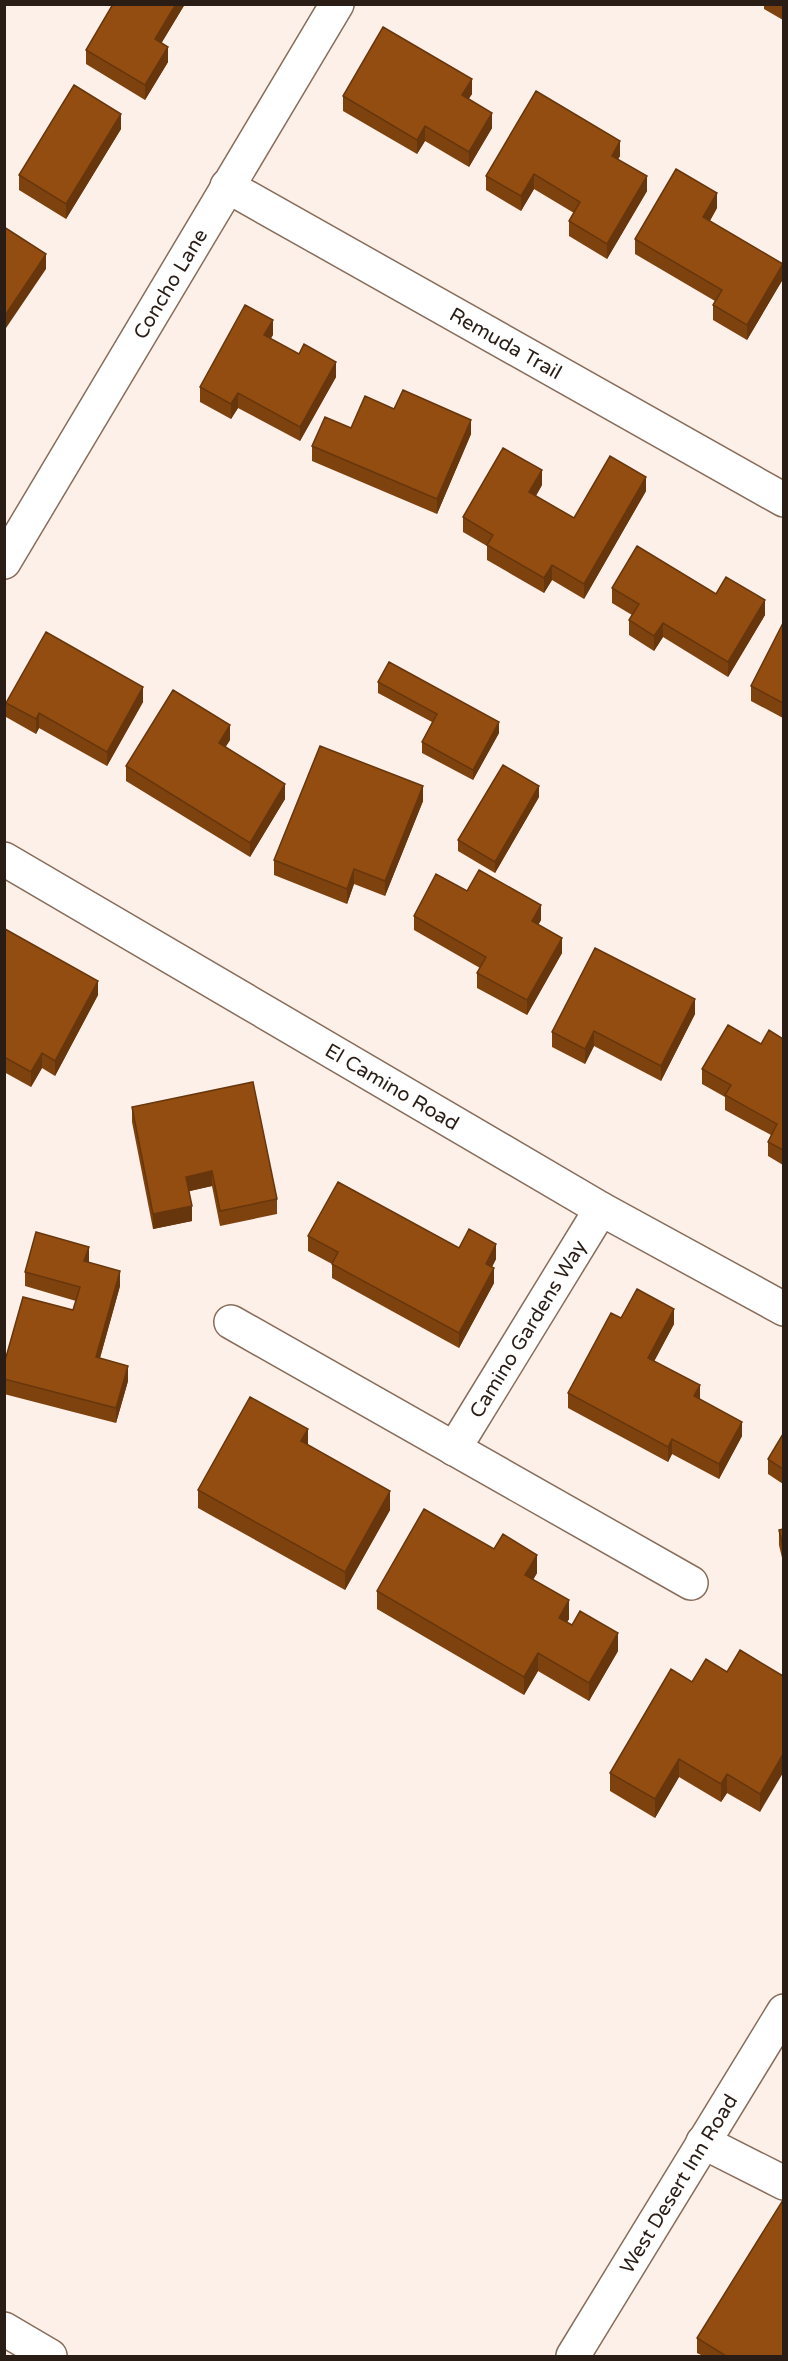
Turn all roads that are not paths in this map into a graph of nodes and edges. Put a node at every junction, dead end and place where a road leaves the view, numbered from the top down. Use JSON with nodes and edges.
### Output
{"nodes":[{"id":1,"x":336,"y":4,"type":"edge"},
{"id":2,"x":227,"y":186,"type":"junction"},
{"id":3,"x":783,"y":500,"type":"edge"},
{"id":4,"x":4,"y":562,"type":"edge"},
{"id":5,"x":4,"y":859,"type":"edge"},
{"id":6,"x":601,"y":1209,"type":"junction"},
{"id":7,"x":783,"y":1309,"type":"edge"},
{"id":8,"x":231,"y":1322,"type":"dead end"},
{"id":9,"x":454,"y":1449,"type":"junction"},
{"id":10,"x":691,"y":1583,"type":"dead end"},
{"id":11,"x":783,"y":2011,"type":"edge"},
{"id":12,"x":703,"y":2142,"type":"junction"},
{"id":13,"x":783,"y":2183,"type":"edge"},
{"id":14,"x":4,"y":2330,"type":"edge"},
{"id":15,"x":50,"y":2356,"type":"edge"},
{"id":16,"x":573,"y":2356,"type":"edge"}],
"edges":[{"from":1,"to":2,"type":"street","name":"Concho Lane"},
{"from":2,"to":3,"type":"street","name":"Remuda Trail"},
{"from":2,"to":4,"type":"street","name":"Concho Lane"},
{"from":5,"to":6,"type":"street","name":"El Camino Road"},
{"from":6,"to":7,"type":"street","name":"El Camino Road"},
{"from":6,"to":9,"type":"street","name":"Camino Gardens Way"},
{"from":8,"to":9,"type":"street"},
{"from":9,"to":10,"type":"street"},
{"from":11,"to":12,"type":"street","name":"West Desert Inn Road"},
{"from":12,"to":13,"type":"street"},
{"from":12,"to":16,"type":"street","name":"West Desert Inn Road"},
{"from":14,"to":15,"type":"street"}]}
